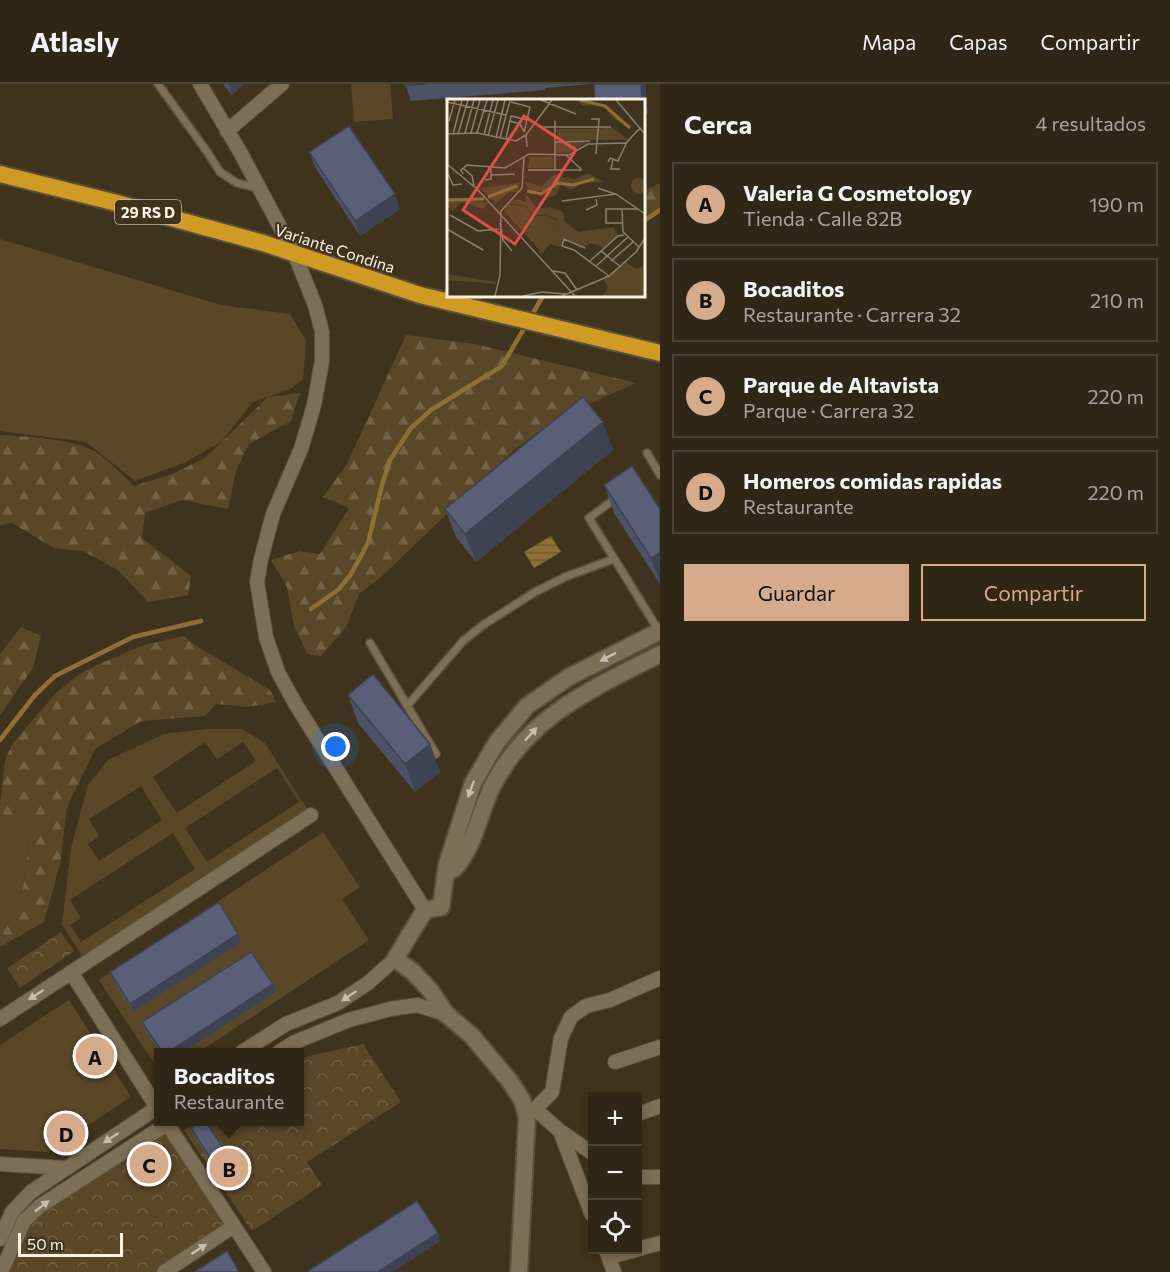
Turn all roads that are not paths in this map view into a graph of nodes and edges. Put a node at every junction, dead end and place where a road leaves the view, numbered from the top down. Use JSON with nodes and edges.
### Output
{"nodes":[{"id":1,"x":158,"y":84,"type":"edge"},
{"id":2,"x":200,"y":84,"type":"edge"},
{"id":3,"x":282,"y":84,"type":"edge"},
{"id":4,"x":227,"y":131,"type":"junction"},
{"id":5,"x":0,"y":174,"type":"edge"},
{"id":6,"x":260,"y":189,"type":"junction"},
{"id":7,"x":295,"y":255,"type":"junction"},
{"id":8,"x":660,"y":353,"type":"edge"},
{"id":9,"x":646,"y":453,"type":"dead end"},
{"id":10,"x":660,"y":475,"type":"edge"},
{"id":11,"x":626,"y":491,"type":"edge"},
{"id":12,"x":614,"y":559,"type":"junction"},
{"id":13,"x":660,"y":631,"type":"edge"},
{"id":14,"x":370,"y":643,"type":"dead end"},
{"id":15,"x":660,"y":654,"type":"edge"},
{"id":16,"x":407,"y":706,"type":"junction"},
{"id":17,"x":436,"y":754,"type":"dead end"},
{"id":18,"x":311,"y":815,"type":"dead end"},
{"id":19,"x":447,"y":870,"type":"junction"},
{"id":20,"x":425,"y":910,"type":"junction"},
{"id":21,"x":395,"y":959,"type":"junction"},
{"id":22,"x":71,"y":972,"type":"junction"},
{"id":23,"x":660,"y":978,"type":"edge"},
{"id":24,"x":446,"y":1014,"type":"junction"},
{"id":25,"x":0,"y":1018,"type":"edge"},
{"id":26,"x":660,"y":1047,"type":"edge"},
{"id":27,"x":250,"y":1048,"type":"edge"},
{"id":28,"x":286,"y":1048,"type":"edge"},
{"id":29,"x":615,"y":1062,"type":"dead end"},
{"id":30,"x":154,"y":1102,"type":"edge"},
{"id":31,"x":660,"y":1106,"type":"edge"},
{"id":32,"x":154,"y":1111,"type":"edge"},
{"id":33,"x":531,"y":1113,"type":"junction"},
{"id":34,"x":642,"y":1113,"type":"edge"},
{"id":35,"x":162,"y":1126,"type":"edge"},
{"id":36,"x":171,"y":1126,"type":"edge"},
{"id":37,"x":560,"y":1131,"type":"junction"},
{"id":38,"x":588,"y":1150,"type":"edge"},
{"id":39,"x":0,"y":1164,"type":"edge"},
{"id":40,"x":65,"y":1168,"type":"junction"},
{"id":41,"x":642,"y":1177,"type":"edge"},
{"id":42,"x":660,"y":1177,"type":"edge"},
{"id":43,"x":588,"y":1204,"type":"edge"},
{"id":44,"x":234,"y":1226,"type":"junction"},
{"id":45,"x":0,"y":1239,"type":"edge"},
{"id":46,"x":660,"y":1243,"type":"edge"},
{"id":47,"x":642,"y":1248,"type":"edge"},
{"id":48,"x":608,"y":1254,"type":"edge"},
{"id":49,"x":1,"y":1272,"type":"edge"},
{"id":50,"x":164,"y":1272,"type":"edge"},
{"id":51,"x":264,"y":1272,"type":"edge"},
{"id":52,"x":519,"y":1272,"type":"edge"},
{"id":53,"x":614,"y":1272,"type":"edge"}],
"edges":[{"from":1,"to":6,"type":"lane"},
{"from":2,"to":4,"type":"street"},
{"from":3,"to":4,"type":"street"},
{"from":4,"to":6,"type":"street"},
{"from":5,"to":7,"type":"highway","name":"Variante Condina","number":"29 RS D"},
{"from":6,"to":7,"type":"street"},
{"from":7,"to":8,"type":"highway","name":"Variante Condina","number":"29 RS D"},
{"from":7,"to":20,"type":"street"},
{"from":9,"to":10,"type":"lane"},
{"from":11,"to":12,"type":"lane"},
{"from":12,"to":13,"type":"lane"},
{"from":12,"to":16,"type":"lane"},
{"from":13,"to":19,"type":"street","one_way":true},
{"from":14,"to":16,"type":"lane"},
{"from":19,"to":15,"type":"street","one_way":true},
{"from":16,"to":17,"type":"lane"},
{"from":18,"to":22,"type":"street"},
{"from":19,"to":20,"type":"street"},
{"from":20,"to":21,"type":"street"},
{"from":21,"to":24,"type":"street"},
{"from":21,"to":27,"type":"street","one_way":true},
{"from":22,"to":25,"type":"street","one_way":true},
{"from":22,"to":30,"type":"street"},
{"from":23,"to":33,"type":"street"},
{"from":24,"to":28,"type":"street"},
{"from":24,"to":33,"type":"street"},
{"from":26,"to":29,"type":"street"},
{"from":31,"to":34,"type":"street"},
{"from":32,"to":40,"type":"street","one_way":true},
{"from":33,"to":37,"type":"street"},
{"from":33,"to":52,"type":"street"},
{"from":49,"to":35,"type":"street","one_way":true},
{"from":36,"to":44,"type":"street"},
{"from":37,"to":38,"type":"street"},
{"from":37,"to":43,"type":"street"},
{"from":39,"to":40,"type":"street"},
{"from":40,"to":45,"type":"street"},
{"from":41,"to":42,"type":"street"},
{"from":50,"to":44,"type":"street","one_way":true},
{"from":44,"to":51,"type":"street"},
{"from":46,"to":47,"type":"street"},
{"from":48,"to":53,"type":"street"}]}
